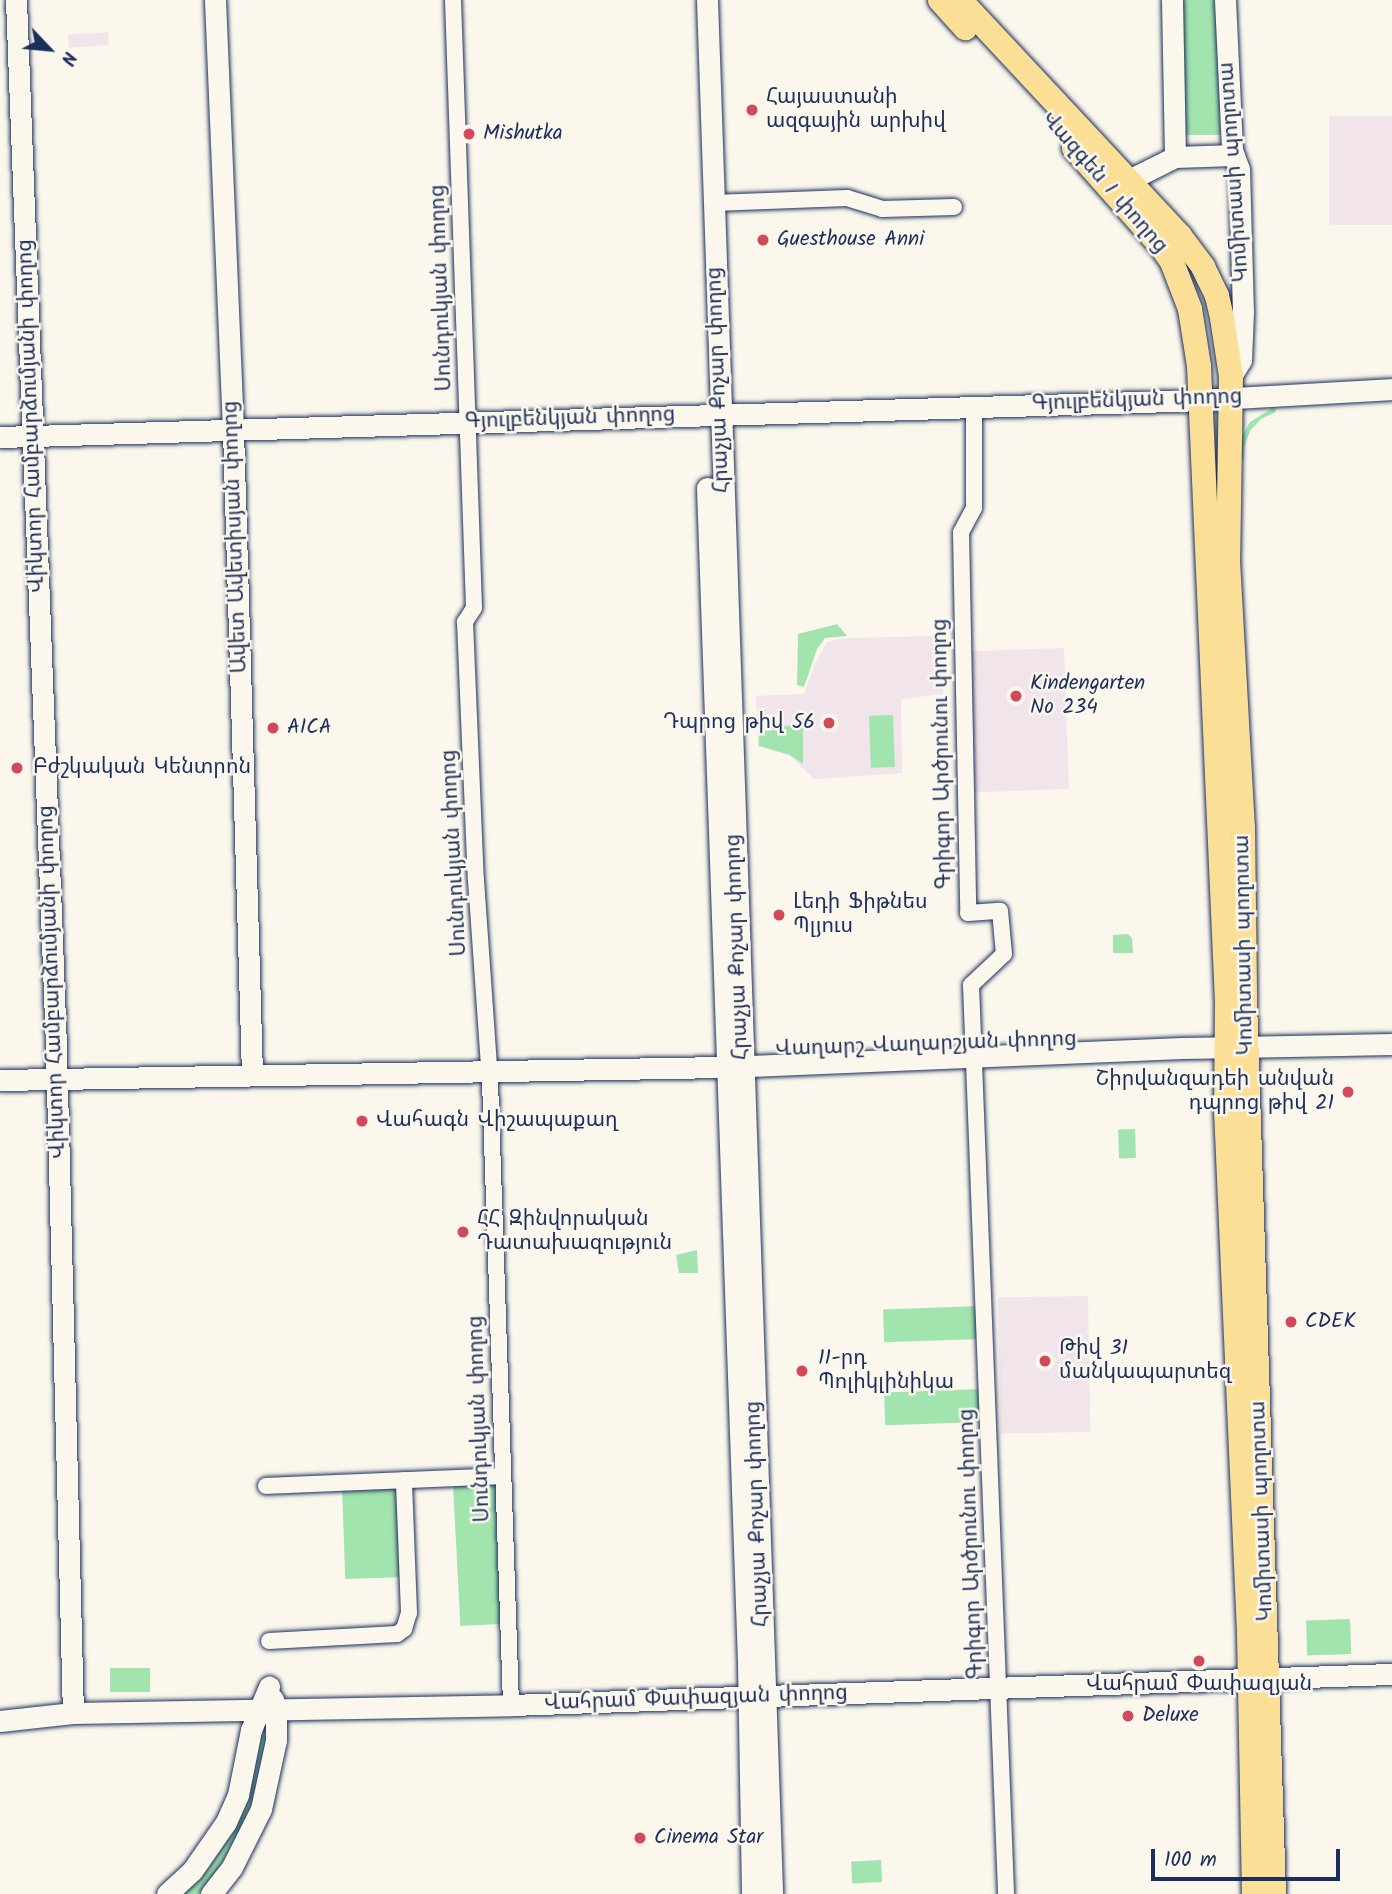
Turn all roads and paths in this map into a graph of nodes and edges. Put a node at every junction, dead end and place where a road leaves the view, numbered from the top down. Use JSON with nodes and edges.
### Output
{"nodes":[{"id":1,"x":16,"y":0,"type":"edge"},
{"id":2,"x":215,"y":0,"type":"edge"},
{"id":3,"x":453,"y":0,"type":"edge"},
{"id":4,"x":694,"y":0,"type":"edge"},
{"id":5,"x":707,"y":0,"type":"edge"},
{"id":6,"x":940,"y":0,"type":"edge"},
{"id":7,"x":960,"y":0,"type":"edge"},
{"id":8,"x":1171,"y":0,"type":"edge"},
{"id":9,"x":1226,"y":0,"type":"edge"},
{"id":10,"x":1234,"y":155,"type":"junction"},
{"id":11,"x":1175,"y":157,"type":"junction"},
{"id":12,"x":1129,"y":180,"type":"junction"},
{"id":13,"x":713,"y":203,"type":"junction"},
{"id":14,"x":954,"y":207,"type":"dead end"},
{"id":15,"x":1230,"y":387,"type":"junction"},
{"id":16,"x":1392,"y":389,"type":"edge"},
{"id":17,"x":1201,"y":400,"type":"junction"},
{"id":18,"x":974,"y":407,"type":"junction"},
{"id":19,"x":712,"y":415,"type":"junction"},
{"id":20,"x":468,"y":422,"type":"junction"},
{"id":21,"x":233,"y":430,"type":"junction"},
{"id":22,"x":32,"y":436,"type":"junction"},
{"id":23,"x":0,"y":437,"type":"edge"},
{"id":24,"x":1392,"y":1031,"type":"edge"},
{"id":25,"x":1236,"y":1040,"type":"junction"},
{"id":26,"x":1392,"y":1044,"type":"edge"},
{"id":27,"x":974,"y":1051,"type":"junction"},
{"id":28,"x":734,"y":1059,"type":"junction"},
{"id":29,"x":488,"y":1064,"type":"junction"},
{"id":30,"x":252,"y":1073,"type":"junction"},
{"id":31,"x":57,"y":1079,"type":"junction"},
{"id":32,"x":0,"y":1080,"type":"edge"},
{"id":33,"x":503,"y":1476,"type":"junction"},
{"id":34,"x":404,"y":1480,"type":"junction"},
{"id":35,"x":266,"y":1486,"type":"dead end"},
{"id":36,"x":269,"y":1641,"type":"dead end"},
{"id":37,"x":1392,"y":1674,"type":"edge"},
{"id":38,"x":1259,"y":1678,"type":"junction"},
{"id":39,"x":999,"y":1689,"type":"junction"},
{"id":40,"x":757,"y":1696,"type":"junction"},
{"id":41,"x":511,"y":1705,"type":"junction"},
{"id":42,"x":268,"y":1711,"type":"junction"},
{"id":43,"x":74,"y":1713,"type":"junction"},
{"id":44,"x":0,"y":1721,"type":"edge"},
{"id":45,"x":167,"y":1894,"type":"edge"},
{"id":46,"x":211,"y":1894,"type":"edge"},
{"id":47,"x":752,"y":1894,"type":"edge"},
{"id":48,"x":772,"y":1894,"type":"edge"},
{"id":49,"x":1006,"y":1894,"type":"edge"},
{"id":50,"x":1254,"y":1894,"type":"edge"},
{"id":51,"x":1275,"y":1894,"type":"edge"}],
"edges":[{"from":1,"to":22,"type":"street","name":"Վիկտոր Համբարձումյանի փողոց"},
{"from":2,"to":21,"type":"street","name":"Ավետ Ավետիսյան փողոց"},
{"from":3,"to":20,"type":"street","name":"Սունդուկյան փողոց"},
{"from":4,"to":19,"type":"street","name":"Հրաչյա Քոչար փողոց"},
{"from":5,"to":13,"type":"street","name":"Հրաչյա Քոչար փողոց"},
{"from":6,"to":17,"type":"main road","name":"Վազգեն I փողոց"},
{"from":7,"to":12,"type":"main road","name":"Վազգեն I փողոց"},
{"from":8,"to":11,"type":"street"},
{"from":9,"to":10,"type":"street","name":"Կոմիտասի պողոտա"},
{"from":10,"to":11,"type":"street"},
{"from":10,"to":15,"type":"street","name":"Կոմիտասի պողոտա"},
{"from":11,"to":12,"type":"street"},
{"from":12,"to":15,"type":"main road","name":"Վազգեն I փողոց"},
{"from":13,"to":14,"type":"street"},
{"from":13,"to":19,"type":"street","name":"Հրաչյա Քոչար փողոց"},
{"from":15,"to":16,"type":"street","name":"Գյուլբենկյան փողոց"},
{"from":15,"to":17,"type":"street","name":"Գյուլբենկյան փողոց"},
{"from":15,"to":25,"type":"main road","name":"Կոմիտասի պողոտա"},
{"from":17,"to":18,"type":"street","name":"Գյուլբենկյան փողոց"},
{"from":17,"to":25,"type":"main road","name":"Կոմիտասի պողոտա"},
{"from":18,"to":19,"type":"street","name":"Գյուլբենկյան փողոց"},
{"from":18,"to":27,"type":"street","name":"Գրիգոր Արծրունու փողոց"},
{"from":19,"to":20,"type":"street","name":"Գյուլբենկյան փողոց"},
{"from":19,"to":28,"type":"street","name":"Հրաչյա Քոչար փողոց"},
{"from":20,"to":21,"type":"street","name":"Գյուլբենկյան փողոց"},
{"from":20,"to":29,"type":"street","name":"Սունդուկյան փողոց"},
{"from":21,"to":22,"type":"street","name":"Գյուլբենկյան փողոց"},
{"from":21,"to":30,"type":"street","name":"Ավետ Ավետիսյան փողոց"},
{"from":22,"to":23,"type":"street","name":"Գյուլբենկյան փողոց"},
{"from":22,"to":31,"type":"street","name":"Վիկտոր Համբարձումյանի փողոց"},
{"from":24,"to":25,"type":"street","name":"Վաղարշ Վաղարշյան փողոց"},
{"from":25,"to":26,"type":"street","name":"Վաղարշ Վաղարշյան փողոց"},
{"from":25,"to":27,"type":"street","name":"Վաղարշ Վաղարշյան փողոց"},
{"from":25,"to":38,"type":"main road","name":"Կոմիտասի պողոտա"},
{"from":27,"to":28,"type":"street","name":"Վաղարշ Վաղարշյան փողոց"},
{"from":27,"to":39,"type":"street","name":"Գրիգոր Արծրունու փողոց"},
{"from":28,"to":29,"type":"street","name":"Վաղարշ Վաղարշյան փողոց"},
{"from":28,"to":40,"type":"street","name":"Հրաչյա Քոչար փողոց"},
{"from":29,"to":30,"type":"street","name":"Վաղարշ Վաղարշյան փողոց"},
{"from":29,"to":33,"type":"street","name":"Սունդուկյան փողոց"},
{"from":30,"to":31,"type":"street","name":"Վաղարշ Վաղարշյան փողոց"},
{"from":31,"to":32,"type":"street","name":"Վաղարշ Վաղարշյան փողոց"},
{"from":31,"to":43,"type":"street","name":"Վիկտոր Համբարձումյանի փողոց"},
{"from":33,"to":34,"type":"street"},
{"from":33,"to":41,"type":"street","name":"Սունդուկյան փողոց"},
{"from":34,"to":35,"type":"street"},
{"from":34,"to":36,"type":"street"},
{"from":37,"to":38,"type":"street","name":"Վահրամ Փափազյան փողոց"},
{"from":38,"to":39,"type":"street","name":"Վահրամ Փափազյան փողոց"},
{"from":38,"to":50,"type":"main road","name":"Կոմիտասի պողոտա"},
{"from":38,"to":51,"type":"main road","name":"Կոմիտասի պողոտա"},
{"from":39,"to":40,"type":"street","name":"Վահրամ Փափազյան փողոց"},
{"from":39,"to":49,"type":"street","name":"Գրիգոր Արծրունու փողոց"},
{"from":40,"to":41,"type":"street","name":"Վահրամ Փափազյան փողոց"},
{"from":40,"to":47,"type":"street","name":"Հրաչյա Քոչար փողոց"},
{"from":40,"to":48,"type":"street","name":"Հրաչյա Քոչար փողոց"},
{"from":41,"to":42,"type":"street","name":"Վահրամ Փափազյան փողոց"},
{"from":42,"to":43,"type":"street","name":"Վահրամ Փափազյան փողոց"},
{"from":42,"to":45,"type":"street"},
{"from":42,"to":46,"type":"street"},
{"from":43,"to":44,"type":"street","name":"Վահրամ Փափազյան փողոց"}]}
